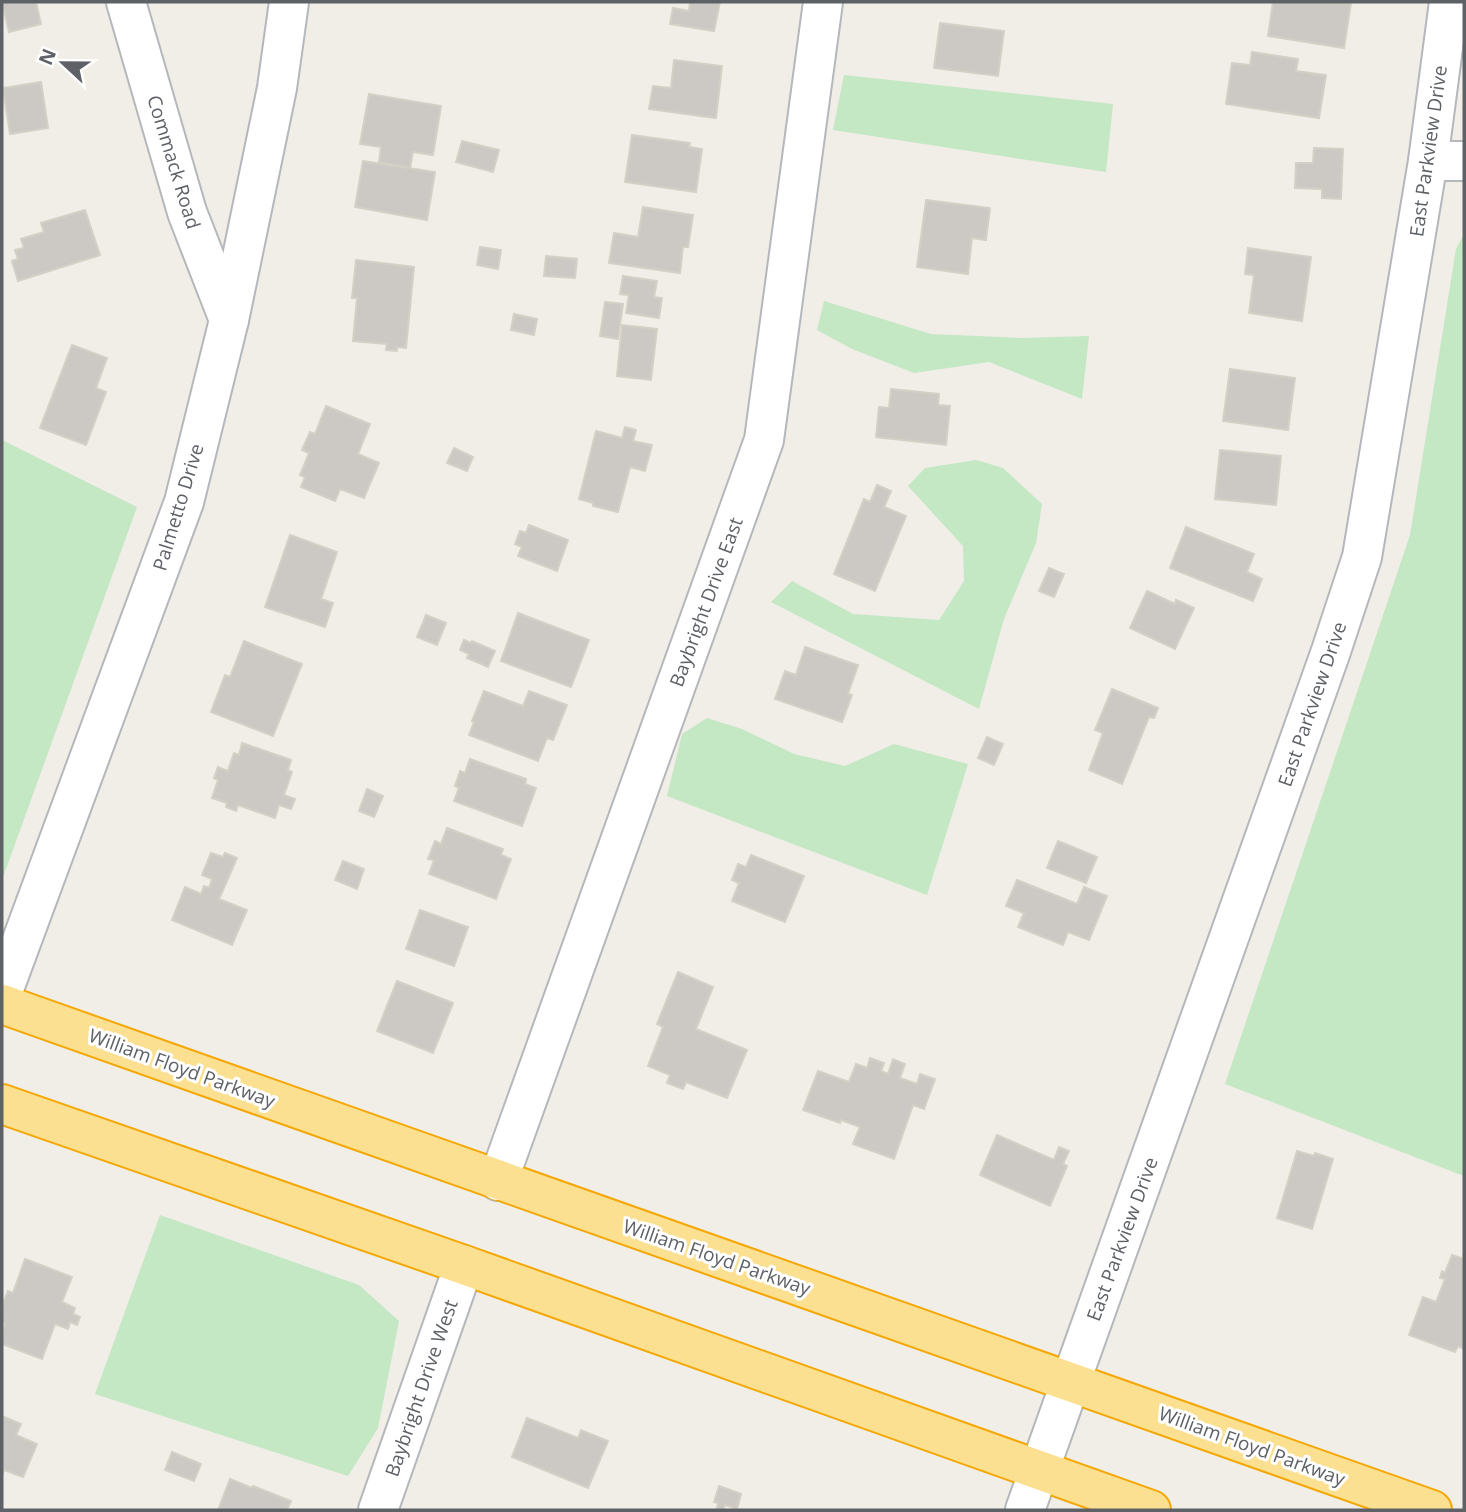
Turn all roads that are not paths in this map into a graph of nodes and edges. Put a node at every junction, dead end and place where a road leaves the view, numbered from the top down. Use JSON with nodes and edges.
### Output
{"nodes":[{"id":1,"x":126,"y":2,"type":"edge"},
{"id":2,"x":289,"y":2,"type":"edge"},
{"id":3,"x":823,"y":2,"type":"edge"},
{"id":4,"x":1449,"y":2,"type":"edge"},
{"id":5,"x":1446,"y":161,"type":"edge"},
{"id":6,"x":229,"y":320,"type":"junction"},
{"id":7,"x":2,"y":994,"type":"edge"},
{"id":8,"x":2,"y":1004,"type":"edge"},
{"id":9,"x":2,"y":1104,"type":"edge"},
{"id":10,"x":498,"y":1181,"type":"junction"},
{"id":11,"x":464,"y":1265,"type":"junction"},
{"id":12,"x":1072,"y":1381,"type":"junction"},
{"id":13,"x":1040,"y":1470,"type":"junction"},
{"id":14,"x":379,"y":1510,"type":"edge"},
{"id":15,"x":1025,"y":1510,"type":"edge"},
{"id":16,"x":1151,"y":1510,"type":"edge"},
{"id":17,"x":1432,"y":1510,"type":"edge"}],
"edges":[{"from":1,"to":6,"type":"street","name":"Commack Road"},
{"from":2,"to":6,"type":"street","name":"Palmetto Drive"},
{"from":3,"to":10,"type":"street","name":"Baybright Drive East"},
{"from":4,"to":5,"type":"street","name":"East Parkview Drive"},
{"from":5,"to":12,"type":"street","name":"East Parkview Drive"},
{"from":6,"to":7,"type":"street","name":"Palmetto Drive"},
{"from":8,"to":10,"type":"highway","name":"William Floyd Parkway"},
{"from":9,"to":11,"type":"highway"},
{"from":10,"to":12,"type":"highway","name":"William Floyd Parkway"},
{"from":11,"to":13,"type":"highway"},
{"from":11,"to":14,"type":"street","name":"Baybright Drive West"},
{"from":12,"to":13,"type":"street","name":"East Parkview Drive"},
{"from":12,"to":17,"type":"highway","name":"William Floyd Parkway"},
{"from":13,"to":15,"type":"street","name":"East Parkview Drive"},
{"from":13,"to":16,"type":"highway"}]}
